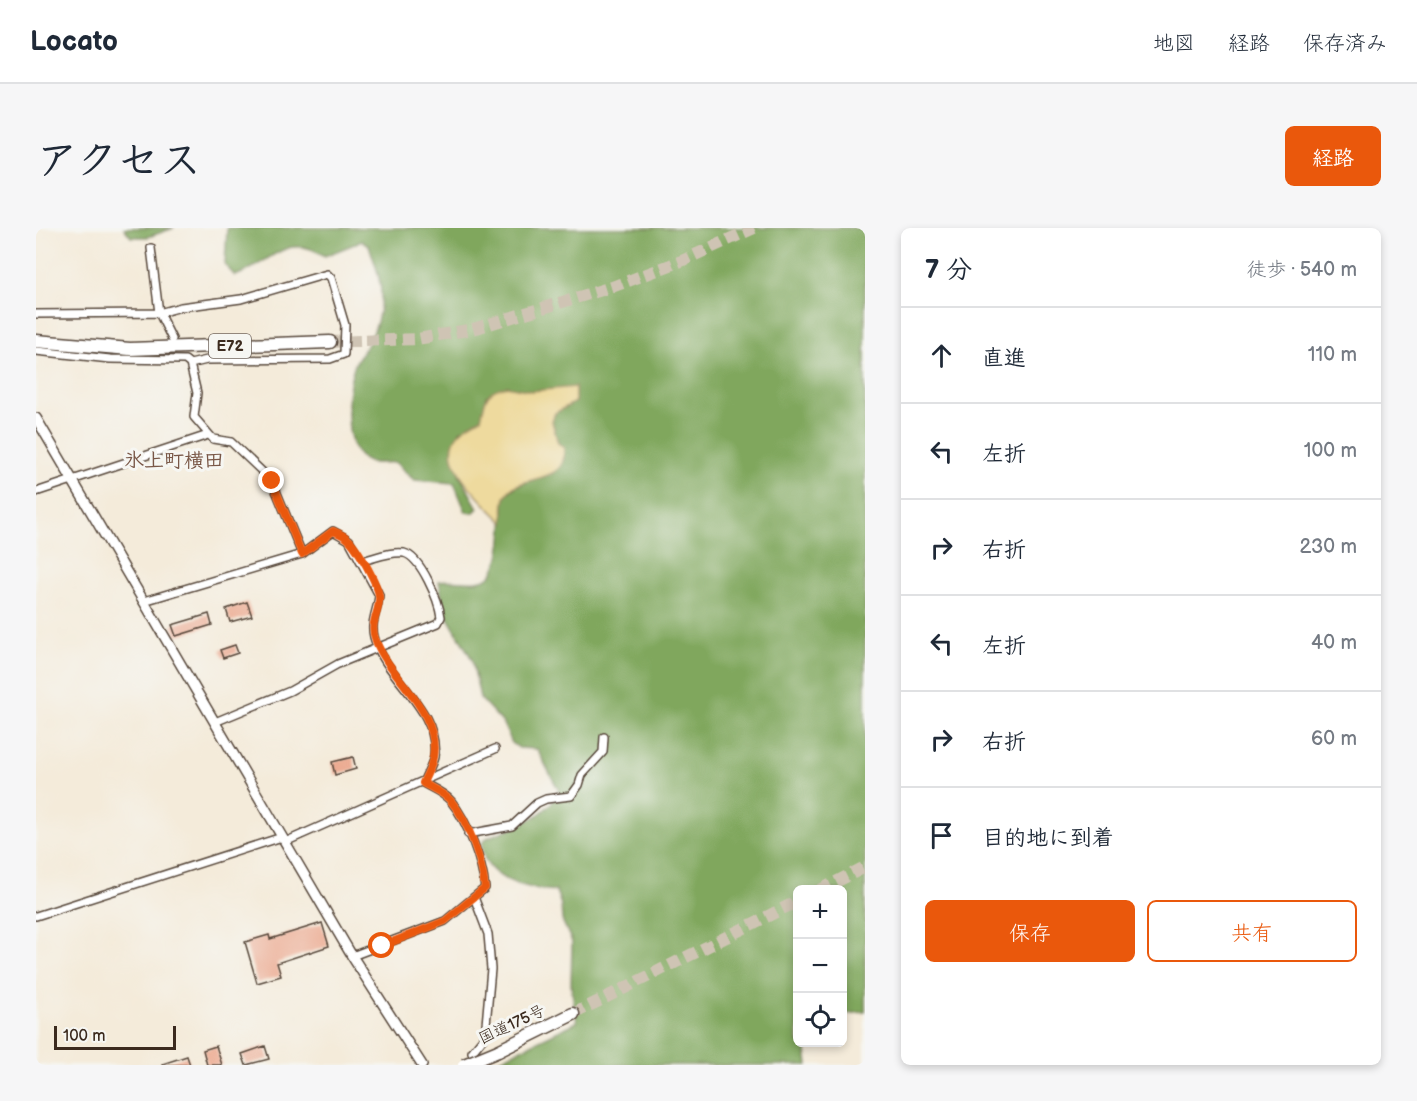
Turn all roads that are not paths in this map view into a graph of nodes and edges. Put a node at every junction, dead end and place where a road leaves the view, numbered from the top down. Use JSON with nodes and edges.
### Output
{"nodes":[{"id":1,"x":151,"y":248,"type":"dead end"},
{"id":2,"x":159,"y":313,"type":"junction"},
{"id":3,"x":36,"y":314,"type":"edge"},
{"id":4,"x":172,"y":339,"type":"dead end"},
{"id":5,"x":36,"y":341,"type":"edge"},
{"id":6,"x":330,"y":342,"type":"tunnel mouth"},
{"id":7,"x":36,"y":351,"type":"edge"},
{"id":8,"x":190,"y":364,"type":"junction"},
{"id":9,"x":36,"y":418,"type":"edge"},
{"id":10,"x":208,"y":435,"type":"junction"},
{"id":11,"x":73,"y":480,"type":"junction"},
{"id":12,"x":36,"y":492,"type":"edge"},
{"id":13,"x":302,"y":554,"type":"junction"},
{"id":14,"x":362,"y":561,"type":"junction"},
{"id":15,"x":144,"y":601,"type":"junction"},
{"id":16,"x":378,"y":647,"type":"junction"},
{"id":17,"x":215,"y":722,"type":"junction"},
{"id":18,"x":604,"y":737,"type":"dead end"},
{"id":19,"x":495,"y":749,"type":"dead end"},
{"id":20,"x":423,"y":783,"type":"junction"},
{"id":21,"x":468,"y":834,"type":"junction"},
{"id":22,"x":283,"y":839,"type":"junction"},
{"id":23,"x":474,"y":897,"type":"junction"},
{"id":24,"x":36,"y":916,"type":"edge"},
{"id":25,"x":352,"y":956,"type":"junction"},
{"id":26,"x":573,"y":1014,"type":"tunnel mouth"},
{"id":27,"x":422,"y":1065,"type":"edge"},
{"id":28,"x":464,"y":1065,"type":"edge"},
{"id":29,"x":476,"y":1065,"type":"edge"}],
"edges":[{"from":1,"to":2,"type":"street"},
{"from":2,"to":3,"type":"street"},
{"from":2,"to":4,"type":"street"},
{"from":2,"to":8,"type":"street"},
{"from":5,"to":6,"type":"highway","number":"E72"},
{"from":7,"to":8,"type":"street"},
{"from":8,"to":10,"type":"street"},
{"from":9,"to":11,"type":"street"},
{"from":10,"to":11,"type":"street"},
{"from":10,"to":13,"type":"street"},
{"from":11,"to":12,"type":"street"},
{"from":11,"to":15,"type":"street"},
{"from":13,"to":14,"type":"street"},
{"from":13,"to":15,"type":"street"},
{"from":14,"to":16,"type":"street"},
{"from":14,"to":16,"type":"street"},
{"from":15,"to":17,"type":"street"},
{"from":16,"to":17,"type":"street"},
{"from":16,"to":20,"type":"street"},
{"from":17,"to":22,"type":"street"},
{"from":18,"to":21,"type":"street"},
{"from":19,"to":20,"type":"street"},
{"from":20,"to":21,"type":"street"},
{"from":20,"to":22,"type":"street"},
{"from":21,"to":23,"type":"street"},
{"from":22,"to":24,"type":"street"},
{"from":22,"to":25,"type":"street"},
{"from":23,"to":25,"type":"street"},
{"from":23,"to":29,"type":"street"},
{"from":25,"to":27,"type":"street"},
{"from":26,"to":28,"type":"highway","name":"国道175号","bridge":true}]}
